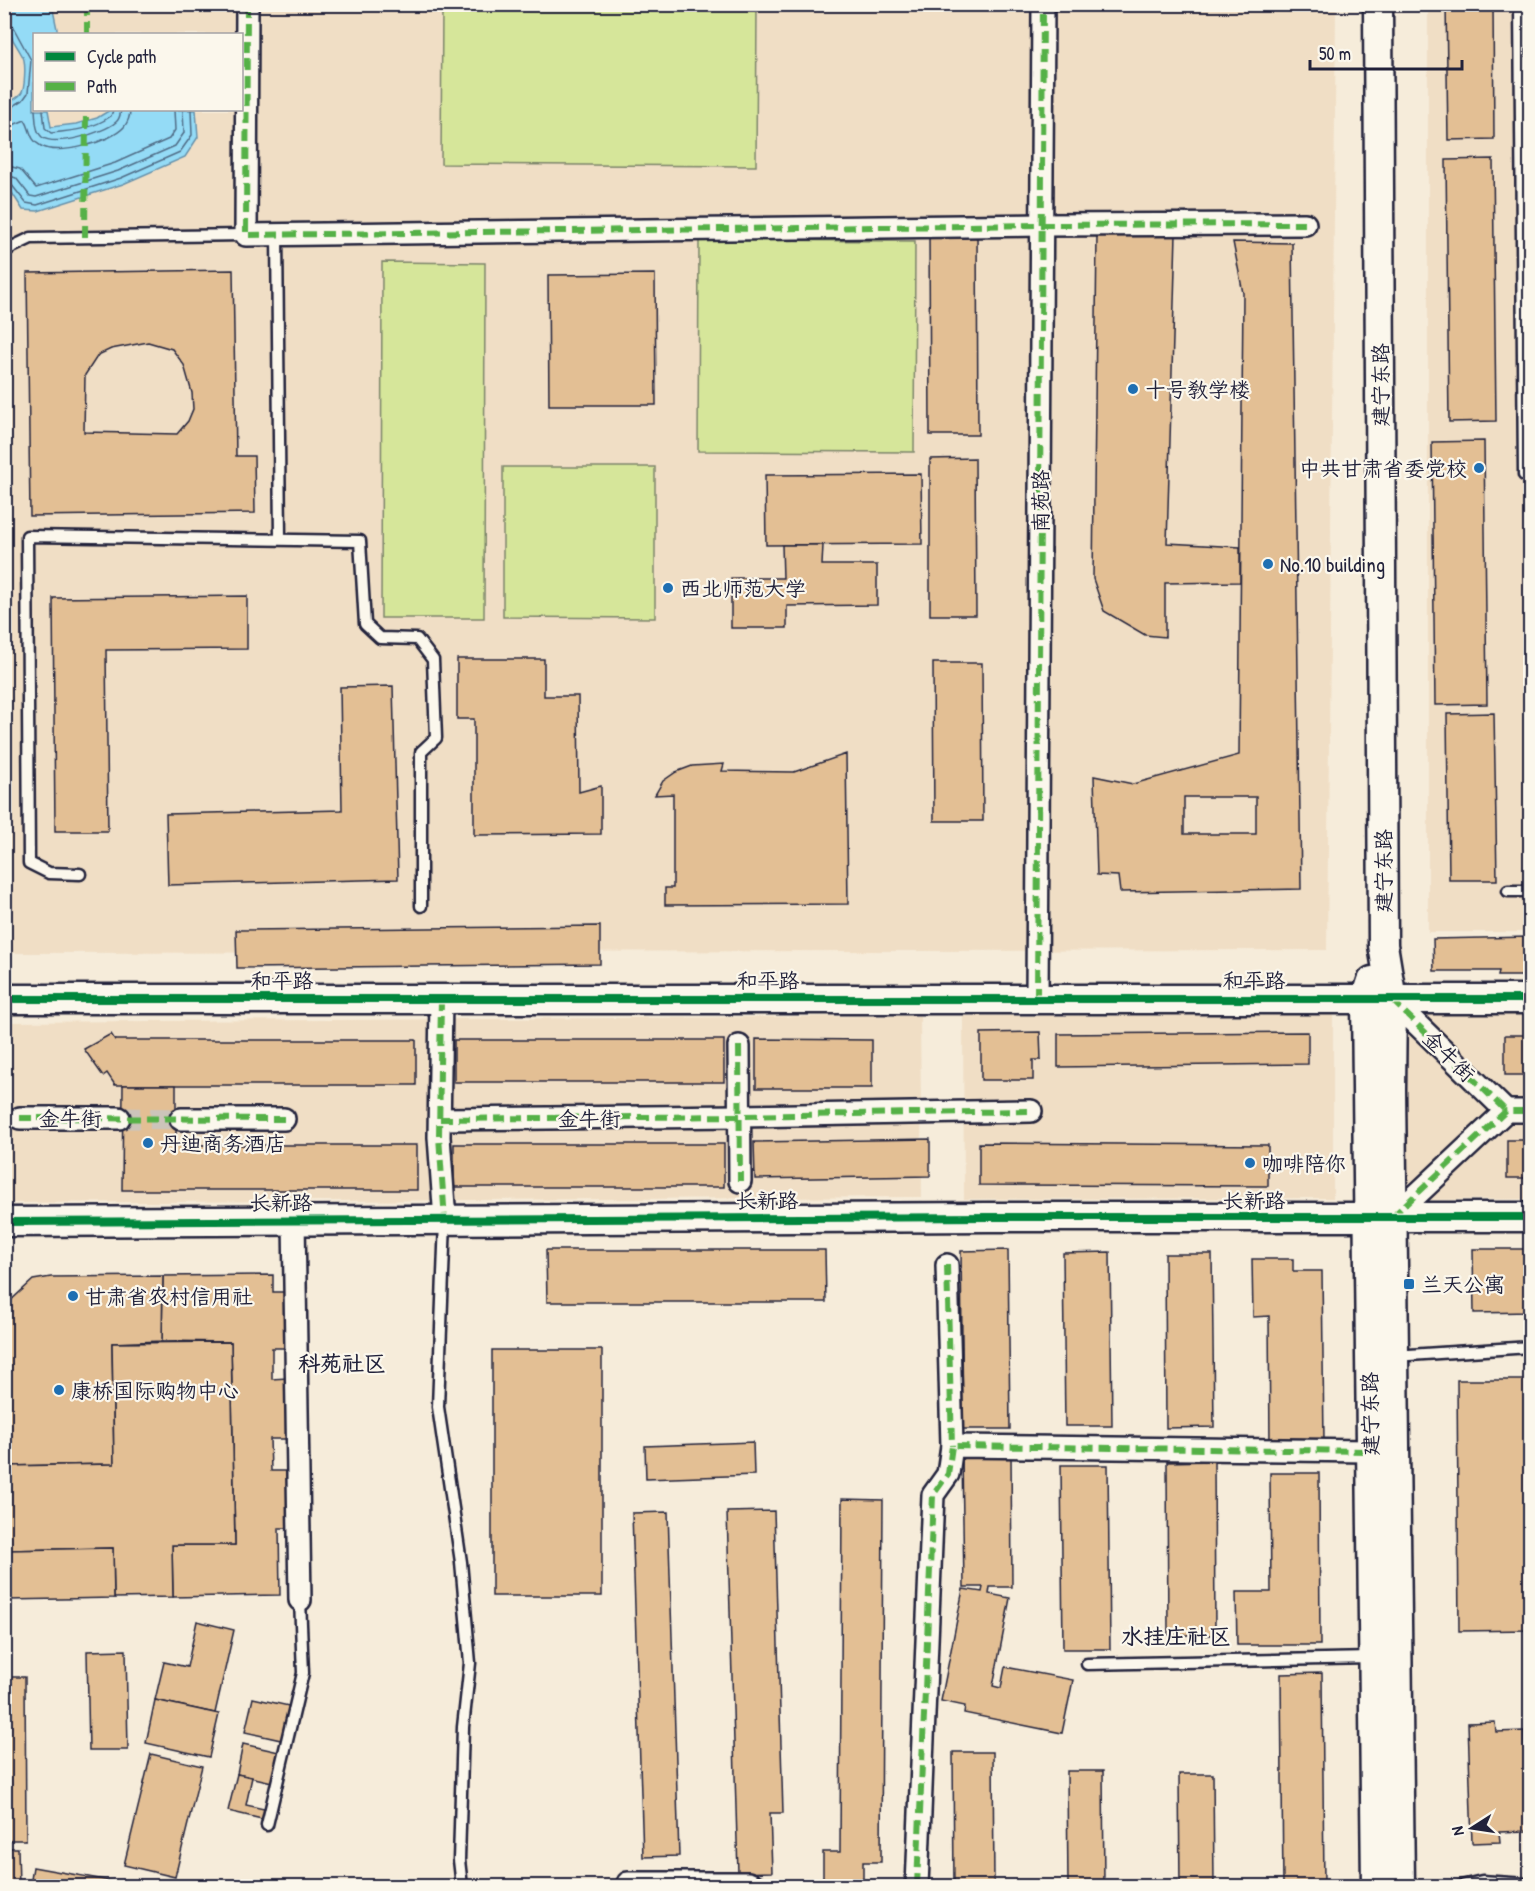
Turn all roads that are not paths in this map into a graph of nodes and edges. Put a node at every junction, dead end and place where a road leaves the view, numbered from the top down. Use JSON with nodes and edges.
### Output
{"nodes":[{"id":1,"x":247,"y":4,"type":"edge"},
{"id":2,"x":1043,"y":4,"type":"edge"},
{"id":3,"x":1378,"y":4,"type":"edge"},
{"id":4,"x":1520,"y":4,"type":"edge"},
{"id":5,"x":1525,"y":63,"type":"edge"},
{"id":6,"x":1305,"y":224,"type":"dead end"},
{"id":7,"x":1042,"y":225,"type":"junction"},
{"id":8,"x":246,"y":234,"type":"junction"},
{"id":9,"x":277,"y":234,"type":"junction"},
{"id":10,"x":4,"y":251,"type":"edge"},
{"id":11,"x":1530,"y":475,"type":"edge"},
{"id":12,"x":280,"y":539,"type":"junction"},
{"id":13,"x":80,"y":874,"type":"dead end"},
{"id":14,"x":1508,"y":891,"type":"dead end"},
{"id":15,"x":1530,"y":891,"type":"edge"},
{"id":16,"x":421,"y":906,"type":"dead end"},
{"id":17,"x":441,"y":998,"type":"junction"},
{"id":18,"x":1037,"y":998,"type":"junction"},
{"id":19,"x":4,"y":999,"type":"edge"},
{"id":20,"x":1379,"y":999,"type":"junction"},
{"id":21,"x":1530,"y":999,"type":"edge"},
{"id":22,"x":739,"y":1046,"type":"dead end"},
{"id":23,"x":1031,"y":1111,"type":"dead end"},
{"id":24,"x":1506,"y":1111,"type":"junction"},
{"id":25,"x":1530,"y":1111,"type":"edge"},
{"id":26,"x":740,"y":1116,"type":"junction"},
{"id":27,"x":20,"y":1118,"type":"dead end"},
{"id":28,"x":119,"y":1118,"type":"tunnel mouth"},
{"id":29,"x":181,"y":1119,"type":"tunnel mouth"},
{"id":30,"x":284,"y":1119,"type":"dead end"},
{"id":31,"x":440,"y":1119,"type":"junction"},
{"id":32,"x":740,"y":1181,"type":"dead end"},
{"id":33,"x":1530,"y":1217,"type":"edge"},
{"id":34,"x":1380,"y":1218,"type":"junction"},
{"id":35,"x":294,"y":1220,"type":"junction"},
{"id":36,"x":445,"y":1220,"type":"junction"},
{"id":37,"x":4,"y":1222,"type":"edge"},
{"id":38,"x":947,"y":1265,"type":"dead end"},
{"id":39,"x":1530,"y":1347,"type":"edge"},
{"id":40,"x":1393,"y":1356,"type":"junction"},
{"id":41,"x":952,"y":1446,"type":"junction"},
{"id":42,"x":1370,"y":1450,"type":"junction"},
{"id":43,"x":300,"y":1600,"type":"joint"},
{"id":44,"x":1373,"y":1658,"type":"junction"},
{"id":45,"x":1087,"y":1664,"type":"dead end"},
{"id":46,"x":267,"y":1825,"type":"dead end"},
{"id":47,"x":462,"y":1887,"type":"edge"},
{"id":48,"x":627,"y":1887,"type":"edge"},
{"id":49,"x":755,"y":1887,"type":"edge"},
{"id":50,"x":917,"y":1887,"type":"edge"},
{"id":51,"x":1376,"y":1887,"type":"edge"},
{"id":52,"x":1400,"y":1887,"type":"edge"},
{"id":53,"x":1461,"y":1887,"type":"edge"},
{"id":54,"x":1528,"y":1887,"type":"edge"}],
"edges":[{"from":1,"to":8,"type":"street"},
{"from":2,"to":7,"type":"street","name":"南苑路"},
{"from":3,"to":20,"type":"street","name":"建宁东路"},
{"from":4,"to":5,"type":"lane"},
{"from":5,"to":11,"type":"lane"},
{"from":6,"to":7,"type":"street"},
{"from":7,"to":9,"type":"street"},
{"from":7,"to":18,"type":"street","name":"南苑路"},
{"from":8,"to":9,"type":"street"},
{"from":8,"to":10,"type":"lane"},
{"from":9,"to":12,"type":"lane"},
{"from":12,"to":13,"type":"lane"},
{"from":12,"to":16,"type":"lane"},
{"from":14,"to":15,"type":"lane"},
{"from":17,"to":18,"type":"street","name":"和平路"},
{"from":17,"to":19,"type":"street","name":"和平路"},
{"from":17,"to":31,"type":"street"},
{"from":18,"to":20,"type":"street","name":"和平路"},
{"from":20,"to":21,"type":"street","name":"和平路"},
{"from":20,"to":24,"type":"street","name":"金牛街"},
{"from":20,"to":34,"type":"street","name":"建宁东路"},
{"from":22,"to":26,"type":"street"},
{"from":23,"to":26,"type":"street","name":"金牛街"},
{"from":24,"to":25,"type":"street"},
{"from":24,"to":34,"type":"street"},
{"from":26,"to":31,"type":"street","name":"金牛街"},
{"from":26,"to":32,"type":"street"},
{"from":27,"to":28,"type":"street","name":"金牛街"},
{"from":29,"to":30,"type":"street"},
{"from":31,"to":36,"type":"street"},
{"from":33,"to":34,"type":"street","name":"长新路"},
{"from":34,"to":36,"type":"street","name":"长新路"},
{"from":34,"to":40,"type":"street","name":"建宁东路"},
{"from":34,"to":42,"type":"street","name":"建宁东路"},
{"from":35,"to":36,"type":"street","name":"长新路"},
{"from":35,"to":37,"type":"street","name":"长新路"},
{"from":35,"to":43,"type":"street"},
{"from":36,"to":47,"type":"lane"},
{"from":38,"to":41,"type":"street"},
{"from":39,"to":40,"type":"lane"},
{"from":40,"to":52,"type":"street","name":"建宁东路"},
{"from":41,"to":42,"type":"street"},
{"from":41,"to":50,"type":"street"},
{"from":42,"to":44,"type":"street","name":"建宁东路"},
{"from":43,"to":46,"type":"lane"},
{"from":44,"to":45,"type":"lane"},
{"from":44,"to":51,"type":"street","name":"建宁东路"},
{"from":48,"to":49,"type":"street"},
{"from":53,"to":54,"type":"lane"}]}
